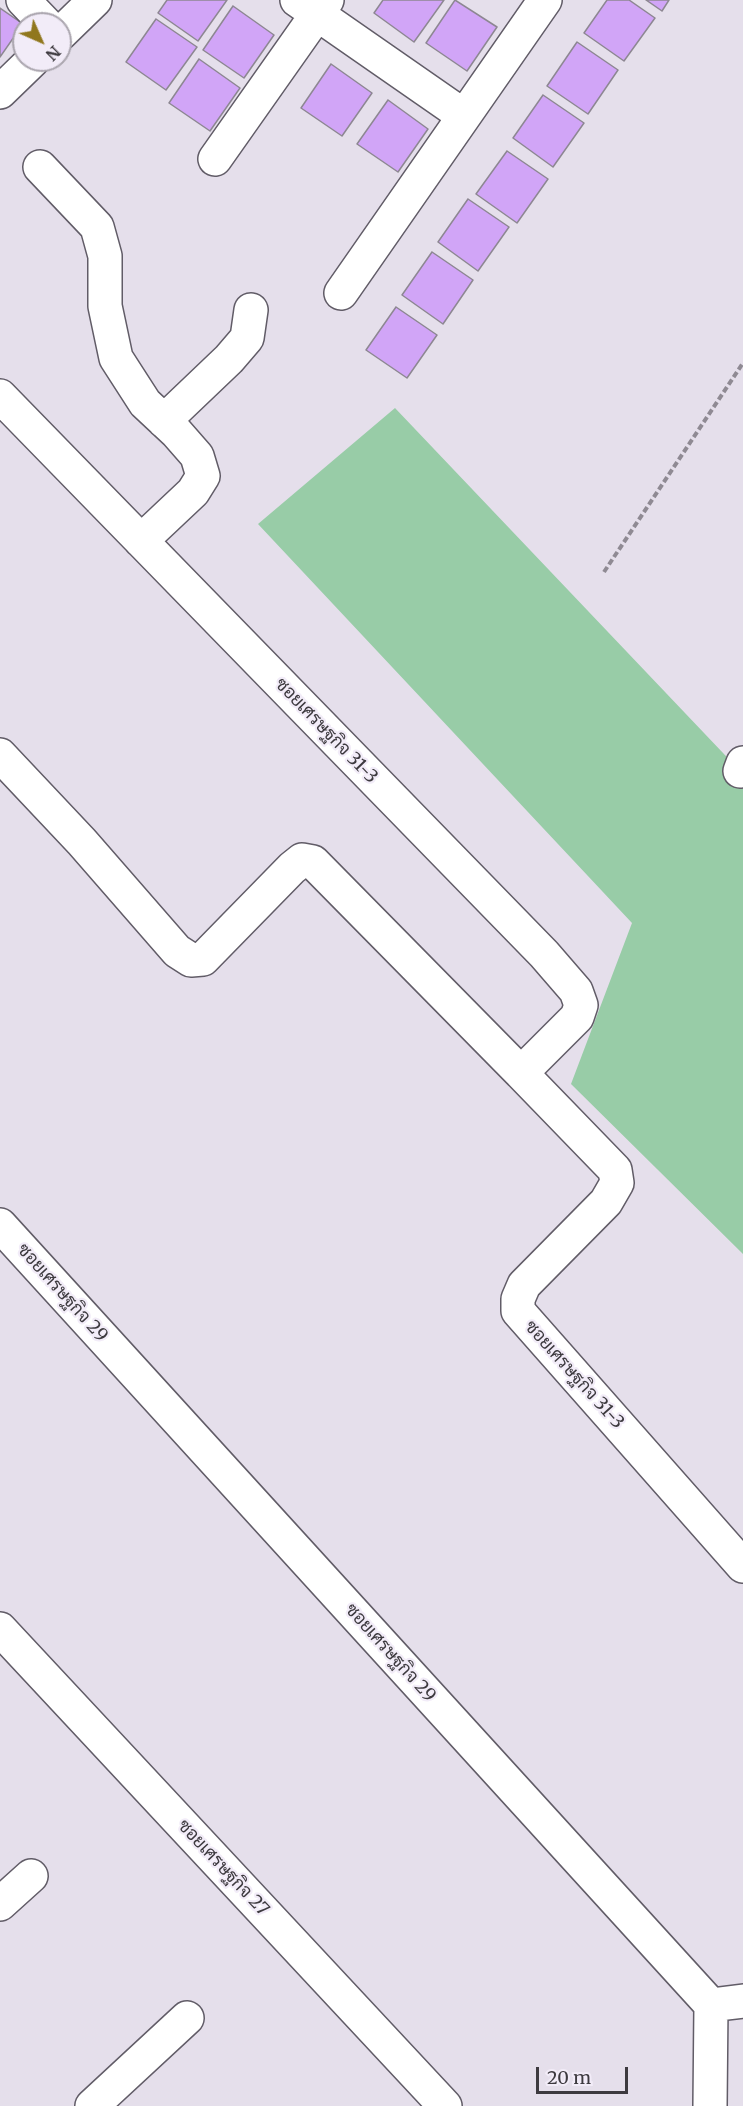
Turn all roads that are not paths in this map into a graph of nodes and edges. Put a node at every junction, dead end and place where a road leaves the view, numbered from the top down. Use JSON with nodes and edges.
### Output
{"nodes":[{"id":1,"x":23,"y":0,"type":"edge"},
{"id":2,"x":94,"y":0,"type":"edge"},
{"id":3,"x":545,"y":0,"type":"edge"},
{"id":4,"x":314,"y":5,"type":"edge"},
{"id":5,"x":34,"y":12,"type":"edge"},
{"id":6,"x":72,"y":22,"type":"edge"},
{"id":7,"x":21,"y":72,"type":"edge"},
{"id":8,"x":0,"y":92,"type":"edge"},
{"id":9,"x":464,"y":116,"type":"junction"},
{"id":10,"x":215,"y":159,"type":"dead end"},
{"id":11,"x":40,"y":167,"type":"dead end"},
{"id":12,"x":341,"y":293,"type":"dead end"},
{"id":13,"x":251,"y":310,"type":"dead end"},
{"id":14,"x":0,"y":396,"type":"edge"},
{"id":15,"x":164,"y":421,"type":"junction"},
{"id":16,"x":141,"y":541,"type":"junction"},
{"id":17,"x":0,"y":755,"type":"edge"},
{"id":18,"x":521,"y":1073,"type":"junction"},
{"id":19,"x":0,"y":1225,"type":"edge"},
{"id":20,"x":743,"y":1566,"type":"edge"},
{"id":21,"x":0,"y":1629,"type":"edge"},
{"id":22,"x":31,"y":1876,"type":"dead end"},
{"id":23,"x":0,"y":1904,"type":"edge"},
{"id":24,"x":727,"y":2003,"type":"edge"},
{"id":25,"x":186,"y":2018,"type":"dead end"},
{"id":26,"x":92,"y":2106,"type":"edge"},
{"id":27,"x":445,"y":2106,"type":"edge"},
{"id":28,"x":710,"y":2106,"type":"edge"}],
"edges":[{"from":1,"to":5,"type":"street"},
{"from":2,"to":6,"type":"street"},
{"from":3,"to":9,"type":"street"},
{"from":4,"to":9,"type":"street"},
{"from":4,"to":10,"type":"street"},
{"from":7,"to":8,"type":"street"},
{"from":9,"to":12,"type":"street"},
{"from":11,"to":15,"type":"street"},
{"from":13,"to":15,"type":"street"},
{"from":14,"to":16,"type":"street","name":"ซอยเศรษฐกิจ 31-3"},
{"from":15,"to":16,"type":"street"},
{"from":16,"to":18,"type":"street","name":"ซอยเศรษฐกิจ 31-3"},
{"from":17,"to":18,"type":"street","name":"ซอยเศรษฐกิจ 31-3"},
{"from":18,"to":20,"type":"street","name":"ซอยเศรษฐกิจ 31-3"},
{"from":19,"to":24,"type":"street","name":"ซอยเศรษฐกิจ 29"},
{"from":21,"to":27,"type":"street","name":"ซอยเศรษฐกิจ 27"},
{"from":22,"to":23,"type":"street"},
{"from":24,"to":28,"type":"street","name":"ซอยเศรษฐกิจ 29"},
{"from":25,"to":26,"type":"street"}]}
